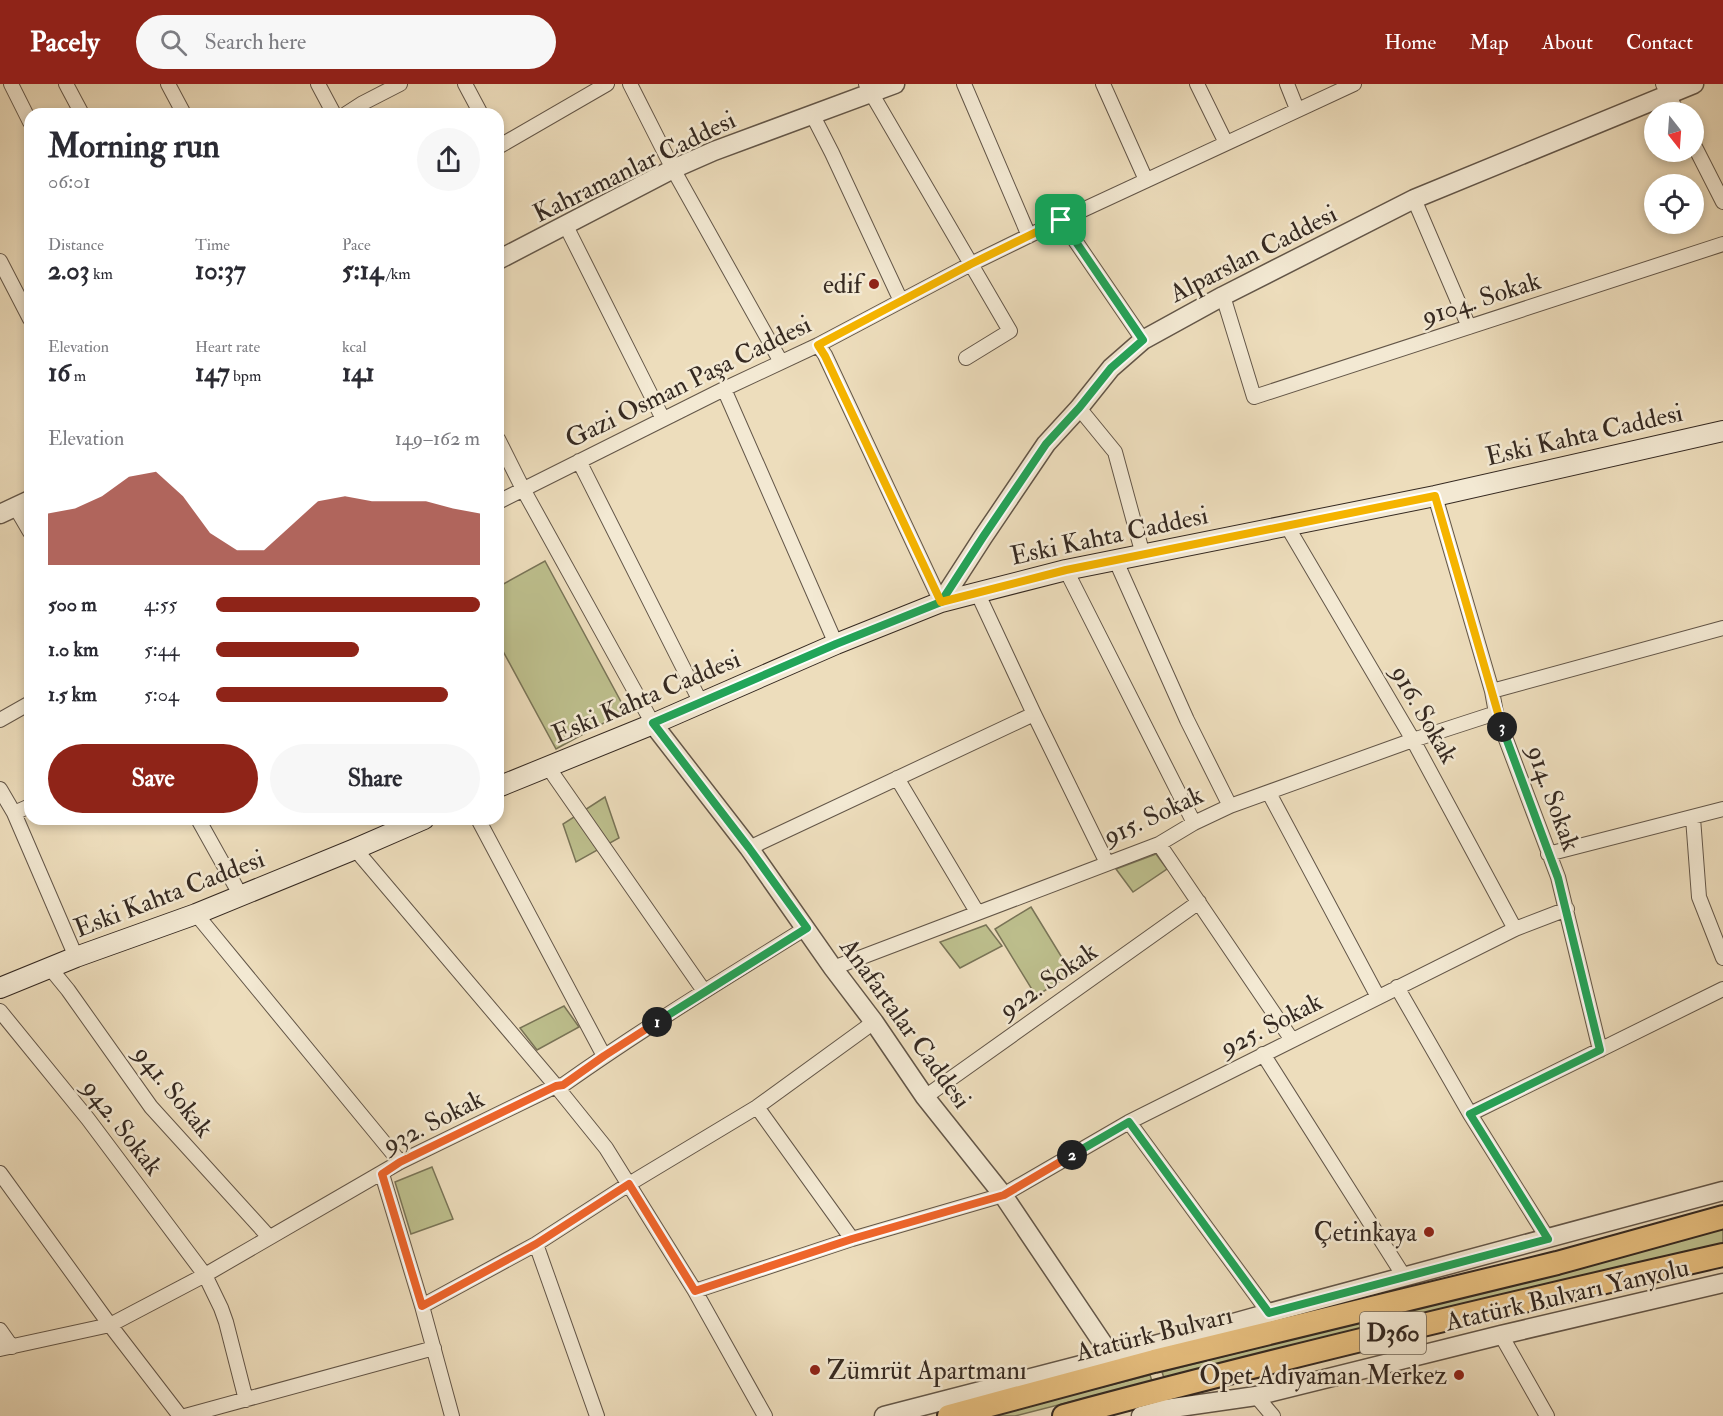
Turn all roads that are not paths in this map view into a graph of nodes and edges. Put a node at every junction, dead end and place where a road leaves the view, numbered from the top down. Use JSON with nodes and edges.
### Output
{"nodes":[{"id":1,"x":11,"y":84,"type":"edge"},
{"id":2,"x":66,"y":84,"type":"edge"},
{"id":3,"x":168,"y":84,"type":"edge"},
{"id":4,"x":318,"y":84,"type":"edge"},
{"id":5,"x":400,"y":84,"type":"edge"},
{"id":6,"x":465,"y":84,"type":"edge"},
{"id":7,"x":608,"y":84,"type":"edge"},
{"id":8,"x":630,"y":84,"type":"edge"},
{"id":9,"x":895,"y":84,"type":"edge"},
{"id":10,"x":964,"y":84,"type":"edge"},
{"id":11,"x":1103,"y":84,"type":"edge"},
{"id":12,"x":1197,"y":84,"type":"edge"},
{"id":13,"x":1287,"y":84,"type":"edge"},
{"id":14,"x":1354,"y":84,"type":"edge"},
{"id":15,"x":1694,"y":84,"type":"edge"},
{"id":16,"x":868,"y":88,"type":"edge"},
{"id":17,"x":1665,"y":89,"type":"edge"},
{"id":18,"x":79,"y":108,"type":"edge"},
{"id":19,"x":181,"y":108,"type":"edge"},
{"id":20,"x":331,"y":108,"type":"edge"},
{"id":21,"x":355,"y":108,"type":"edge"},
{"id":22,"x":478,"y":108,"type":"edge"},
{"id":23,"x":1297,"y":109,"type":"junction"},
{"id":24,"x":24,"y":110,"type":"edge"},
{"id":25,"x":812,"y":114,"type":"junction"},
{"id":26,"x":1226,"y":143,"type":"junction"},
{"id":27,"x":504,"y":144,"type":"edge"},
{"id":28,"x":1703,"y":162,"type":"edge"},
{"id":29,"x":673,"y":170,"type":"junction"},
{"id":30,"x":1146,"y":180,"type":"junction"},
{"id":31,"x":1414,"y":199,"type":"junction"},
{"id":32,"x":1723,"y":202,"type":"edge"},
{"id":33,"x":1061,"y":220,"type":"junction"},
{"id":34,"x":566,"y":226,"type":"junction"},
{"id":35,"x":1029,"y":236,"type":"junction"},
{"id":36,"x":1723,"y":244,"type":"edge"},
{"id":37,"x":504,"y":257,"type":"edge"},
{"id":38,"x":0,"y":261,"type":"edge"},
{"id":39,"x":971,"y":264,"type":"junction"},
{"id":40,"x":1222,"y":296,"type":"junction"},
{"id":41,"x":900,"y":301,"type":"junction"},
{"id":42,"x":24,"y":307,"type":"edge"},
{"id":43,"x":1469,"y":327,"type":"junction"},
{"id":44,"x":1143,"y":340,"type":"junction"},
{"id":45,"x":818,"y":345,"type":"junction"},
{"id":46,"x":966,"y":358,"type":"dead end"},
{"id":47,"x":781,"y":362,"type":"junction"},
{"id":48,"x":724,"y":388,"type":"junction"},
{"id":49,"x":1079,"y":408,"type":"junction"},
{"id":50,"x":663,"y":418,"type":"junction"},
{"id":51,"x":1723,"y":431,"type":"edge"},
{"id":52,"x":504,"y":451,"type":"edge"},
{"id":53,"x":579,"y":461,"type":"junction"},
{"id":54,"x":523,"y":489,"type":"junction"},
{"id":55,"x":1435,"y":496,"type":"junction"},
{"id":56,"x":504,"y":499,"type":"edge"},
{"id":57,"x":15,"y":507,"type":"edge"},
{"id":58,"x":24,"y":522,"type":"edge"},
{"id":59,"x":1287,"y":526,"type":"junction"},
{"id":60,"x":1143,"y":555,"type":"junction"},
{"id":61,"x":1116,"y":561,"type":"junction"},
{"id":62,"x":1066,"y":570,"type":"junction"},
{"id":63,"x":977,"y":592,"type":"junction"},
{"id":64,"x":941,"y":602,"type":"junction"},
{"id":65,"x":1723,"y":628,"type":"edge"},
{"id":66,"x":836,"y":644,"type":"junction"},
{"id":67,"x":1492,"y":691,"type":"junction"},
{"id":68,"x":701,"y":703,"type":"junction"},
{"id":69,"x":24,"y":706,"type":"edge"},
{"id":70,"x":1497,"y":713,"type":"junction"},
{"id":71,"x":1034,"y":714,"type":"junction"},
{"id":72,"x":0,"y":720,"type":"edge"},
{"id":73,"x":653,"y":723,"type":"junction"},
{"id":74,"x":1413,"y":740,"type":"junction"},
{"id":75,"x":548,"y":767,"type":"junction"},
{"id":76,"x":897,"y":778,"type":"junction"},
{"id":77,"x":504,"y":780,"type":"edge"},
{"id":78,"x":0,"y":789,"type":"edge"},
{"id":79,"x":1269,"y":793,"type":"junction"},
{"id":80,"x":1230,"y":806,"type":"junction"},
{"id":81,"x":24,"y":809,"type":"edge"},
{"id":82,"x":1723,"y":809,"type":"edge"},
{"id":83,"x":14,"y":813,"type":"junction"},
{"id":84,"x":1693,"y":818,"type":"junction"},
{"id":85,"x":1194,"y":823,"type":"junction"},
{"id":86,"x":201,"y":825,"type":"edge"},
{"id":87,"x":397,"y":825,"type":"edge"},
{"id":88,"x":481,"y":825,"type":"edge"},
{"id":89,"x":1159,"y":844,"type":"junction"},
{"id":90,"x":749,"y":848,"type":"junction"},
{"id":91,"x":355,"y":849,"type":"junction"},
{"id":92,"x":1548,"y":854,"type":"junction"},
{"id":93,"x":1107,"y":863,"type":"junction"},
{"id":94,"x":241,"y":896,"type":"junction"},
{"id":95,"x":1199,"y":902,"type":"junction"},
{"id":96,"x":1567,"y":909,"type":"junction"},
{"id":97,"x":977,"y":912,"type":"junction"},
{"id":98,"x":196,"y":914,"type":"junction"},
{"id":99,"x":807,"y":928,"type":"junction"},
{"id":100,"x":1515,"y":929,"type":"junction"},
{"id":101,"x":76,"y":957,"type":"junction"},
{"id":102,"x":1723,"y":958,"type":"edge"},
{"id":103,"x":50,"y":968,"type":"junction"},
{"id":104,"x":833,"y":968,"type":"junction"},
{"id":105,"x":1397,"y":987,"type":"junction"},
{"id":106,"x":0,"y":988,"type":"edge"},
{"id":107,"x":1723,"y":989,"type":"edge"},
{"id":108,"x":704,"y":991,"type":"junction"},
{"id":109,"x":1377,"y":997,"type":"junction"},
{"id":110,"x":0,"y":1011,"type":"edge"},
{"id":111,"x":874,"y":1022,"type":"junction"},
{"id":112,"x":1292,"y":1040,"type":"junction"},
{"id":113,"x":1600,"y":1050,"type":"junction"},
{"id":114,"x":1263,"y":1054,"type":"junction"},
{"id":115,"x":604,"y":1056,"type":"junction"},
{"id":116,"x":556,"y":1086,"type":"junction"},
{"id":117,"x":925,"y":1097,"type":"junction"},
{"id":118,"x":757,"y":1107,"type":"junction"},
{"id":119,"x":1470,"y":1114,"type":"junction"},
{"id":120,"x":1129,"y":1122,"type":"junction"},
{"id":121,"x":400,"y":1162,"type":"junction"},
{"id":122,"x":0,"y":1173,"type":"edge"},
{"id":123,"x":382,"y":1174,"type":"junction"},
{"id":124,"x":629,"y":1184,"type":"junction"},
{"id":125,"x":1723,"y":1191,"type":"edge"},
{"id":126,"x":1004,"y":1195,"type":"junction"},
{"id":127,"x":1723,"y":1216,"type":"edge"},
{"id":128,"x":269,"y":1237,"type":"junction"},
{"id":129,"x":852,"y":1239,"type":"junction"},
{"id":130,"x":1548,"y":1239,"type":"junction"},
{"id":131,"x":536,"y":1244,"type":"junction"},
{"id":132,"x":1723,"y":1255,"type":"edge"},
{"id":133,"x":205,"y":1275,"type":"junction"},
{"id":134,"x":1405,"y":1278,"type":"junction"},
{"id":135,"x":1723,"y":1283,"type":"edge"},
{"id":136,"x":695,"y":1291,"type":"junction"},
{"id":137,"x":422,"y":1306,"type":"junction"},
{"id":138,"x":1269,"y":1313,"type":"junction"},
{"id":139,"x":110,"y":1325,"type":"junction"},
{"id":140,"x":0,"y":1330,"type":"edge"},
{"id":141,"x":1501,"y":1335,"type":"junction"},
{"id":142,"x":6,"y":1348,"type":"edge"},
{"id":143,"x":434,"y":1348,"type":"junction"},
{"id":144,"x":1112,"y":1357,"type":"junction"},
{"id":145,"x":1256,"y":1396,"type":"junction"},
{"id":146,"x":246,"y":1400,"type":"junction"},
{"id":147,"x":180,"y":1416,"type":"edge"},
{"id":148,"x":185,"y":1416,"type":"edge"},
{"id":149,"x":452,"y":1416,"type":"edge"},
{"id":150,"x":597,"y":1416,"type":"edge"},
{"id":151,"x":765,"y":1416,"type":"edge"},
{"id":152,"x":884,"y":1416,"type":"edge"},
{"id":153,"x":949,"y":1416,"type":"edge"},
{"id":154,"x":1064,"y":1416,"type":"edge"},
{"id":155,"x":1141,"y":1416,"type":"edge"},
{"id":156,"x":1274,"y":1416,"type":"edge"},
{"id":157,"x":1547,"y":1416,"type":"edge"}],
"edges":[{"from":1,"to":24,"type":"street"},
{"from":2,"to":18,"type":"street"},
{"from":3,"to":19,"type":"street"},
{"from":4,"to":20,"type":"street"},
{"from":5,"to":21,"type":"street"},
{"from":6,"to":22,"type":"street"},
{"from":7,"to":27,"type":"street"},
{"from":8,"to":29,"type":"street"},
{"from":9,"to":16,"type":"street","name":"Kahramanlar Caddesi"},
{"from":10,"to":35,"type":"street"},
{"from":11,"to":30,"type":"street"},
{"from":12,"to":26,"type":"street"},
{"from":13,"to":23,"type":"street"},
{"from":14,"to":23,"type":"street","name":"Gazi Osman Paşa Caddesi"},
{"from":15,"to":17,"type":"street","name":"Alparslan Caddesi"},
{"from":16,"to":25,"type":"street","name":"Kahramanlar Caddesi"},
{"from":16,"to":39,"type":"street"},
{"from":17,"to":31,"type":"street","name":"Alparslan Caddesi"},
{"from":23,"to":26,"type":"street","name":"Gazi Osman Paşa Caddesi"},
{"from":25,"to":29,"type":"street","name":"Kahramanlar Caddesi"},
{"from":25,"to":41,"type":"street"},
{"from":26,"to":30,"type":"street","name":"Gazi Osman Paşa Caddesi"},
{"from":28,"to":32,"type":"street"},
{"from":29,"to":34,"type":"street","name":"Kahramanlar Caddesi"},
{"from":29,"to":47,"type":"street"},
{"from":30,"to":33,"type":"street","name":"Gazi Osman Paşa Caddesi"},
{"from":31,"to":40,"type":"street","name":"Alparslan Caddesi"},
{"from":31,"to":43,"type":"street"},
{"from":33,"to":35,"type":"street","name":"Gazi Osman Paşa Caddesi"},
{"from":33,"to":44,"type":"street"},
{"from":34,"to":37,"type":"street","name":"Kahramanlar Caddesi"},
{"from":34,"to":50,"type":"street"},
{"from":35,"to":39,"type":"street","name":"Gazi Osman Paşa Caddesi"},
{"from":36,"to":43,"type":"street","name":"9104. Sokak"},
{"from":38,"to":42,"type":"street"},
{"from":39,"to":41,"type":"street","name":"Gazi Osman Paşa Caddesi"},
{"from":39,"to":46,"type":"street"},
{"from":40,"to":43,"type":"street","name":"9104. Sokak"},
{"from":40,"to":44,"type":"street","name":"Alparslan Caddesi"},
{"from":41,"to":45,"type":"street","name":"Gazi Osman Paşa Caddesi"},
{"from":44,"to":49,"type":"street","name":"Alparslan Caddesi"},
{"from":45,"to":47,"type":"street","name":"Gazi Osman Paşa Caddesi"},
{"from":45,"to":64,"type":"street"},
{"from":47,"to":48,"type":"street","name":"Gazi Osman Paşa Caddesi"},
{"from":48,"to":50,"type":"street","name":"Gazi Osman Paşa Caddesi"},
{"from":48,"to":66,"type":"street"},
{"from":49,"to":60,"type":"street"},
{"from":49,"to":64,"type":"street","name":"Alparslan Caddesi"},
{"from":50,"to":53,"type":"street","name":"Gazi Osman Paşa Caddesi"},
{"from":51,"to":55,"type":"main road","name":"Eski Kahta Caddesi"},
{"from":52,"to":54,"type":"street"},
{"from":53,"to":54,"type":"street","name":"Gazi Osman Paşa Caddesi"},
{"from":53,"to":68,"type":"street"},
{"from":54,"to":56,"type":"street","name":"Gazi Osman Paşa Caddesi"},
{"from":54,"to":73,"type":"street"},
{"from":55,"to":59,"type":"main road","name":"Eski Kahta Caddesi"},
{"from":55,"to":67,"type":"street","name":"914. Sokak"},
{"from":57,"to":58,"type":"street"},
{"from":59,"to":60,"type":"main road","name":"Eski Kahta Caddesi"},
{"from":59,"to":74,"type":"street","name":"916. Sokak"},
{"from":60,"to":61,"type":"main road","name":"Eski Kahta Caddesi"},
{"from":61,"to":62,"type":"main road","name":"Eski Kahta Caddesi"},
{"from":61,"to":80,"type":"street"},
{"from":62,"to":63,"type":"main road","name":"Eski Kahta Caddesi"},
{"from":62,"to":85,"type":"street"},
{"from":63,"to":64,"type":"main road","name":"Eski Kahta Caddesi"},
{"from":63,"to":71,"type":"street"},
{"from":64,"to":66,"type":"main road","name":"Eski Kahta Caddesi"},
{"from":65,"to":67,"type":"street"},
{"from":66,"to":68,"type":"main road","name":"Eski Kahta Caddesi"},
{"from":67,"to":70,"type":"street","name":"914. Sokak"},
{"from":68,"to":73,"type":"main road","name":"Eski Kahta Caddesi"},
{"from":69,"to":72,"type":"street"},
{"from":70,"to":74,"type":"street","name":"915. Sokak"},
{"from":70,"to":92,"type":"street","name":"914. Sokak"},
{"from":71,"to":76,"type":"street"},
{"from":71,"to":93,"type":"street"},
{"from":73,"to":75,"type":"main road","name":"Eski Kahta Caddesi"},
{"from":73,"to":90,"type":"street","name":"Anafartalar Caddesi"},
{"from":74,"to":79,"type":"street","name":"915. Sokak"},
{"from":74,"to":100,"type":"street","name":"916. Sokak"},
{"from":75,"to":77,"type":"main road","name":"Eski Kahta Caddesi"},
{"from":75,"to":108,"type":"street"},
{"from":76,"to":90,"type":"street"},
{"from":76,"to":97,"type":"street"},
{"from":78,"to":83,"type":"street"},
{"from":79,"to":80,"type":"street","name":"915. Sokak"},
{"from":79,"to":109,"type":"street"},
{"from":80,"to":85,"type":"street","name":"915. Sokak"},
{"from":81,"to":83,"type":"street"},
{"from":82,"to":84,"type":"street"},
{"from":83,"to":101,"type":"street"},
{"from":84,"to":92,"type":"street"},
{"from":84,"to":102,"type":"street"},
{"from":85,"to":89,"type":"street","name":"915. Sokak"},
{"from":86,"to":94,"type":"street"},
{"from":87,"to":91,"type":"main road","name":"Eski Kahta Caddesi"},
{"from":88,"to":115,"type":"street"},
{"from":89,"to":93,"type":"street","name":"915. Sokak"},
{"from":89,"to":95,"type":"street"},
{"from":90,"to":99,"type":"street","name":"Anafartalar Caddesi"},
{"from":91,"to":94,"type":"main road","name":"Eski Kahta Caddesi"},
{"from":91,"to":116,"type":"street"},
{"from":92,"to":96,"type":"street","name":"914. Sokak"},
{"from":93,"to":97,"type":"street","name":"915. Sokak"},
{"from":94,"to":98,"type":"main road","name":"Eski Kahta Caddesi"},
{"from":95,"to":112,"type":"street"},
{"from":95,"to":117,"type":"street","name":"922. Sokak"},
{"from":96,"to":100,"type":"street","name":"925. Sokak"},
{"from":96,"to":113,"type":"street","name":"914. Sokak"},
{"from":97,"to":104,"type":"street","name":"915. Sokak"},
{"from":98,"to":101,"type":"main road","name":"Eski Kahta Caddesi"},
{"from":98,"to":121,"type":"street"},
{"from":99,"to":104,"type":"street","name":"Anafartalar Caddesi"},
{"from":99,"to":108,"type":"street","name":"932. Sokak"},
{"from":100,"to":105,"type":"street","name":"925. Sokak"},
{"from":101,"to":103,"type":"main road","name":"Eski Kahta Caddesi"},
{"from":103,"to":106,"type":"main road","name":"Eski Kahta Caddesi"},
{"from":103,"to":128,"type":"street","name":"941. Sokak"},
{"from":104,"to":111,"type":"street","name":"Anafartalar Caddesi"},
{"from":105,"to":109,"type":"street","name":"925. Sokak"},
{"from":105,"to":119,"type":"street"},
{"from":107,"to":113,"type":"street"},
{"from":108,"to":115,"type":"street","name":"932. Sokak"},
{"from":109,"to":112,"type":"street","name":"925. Sokak"},
{"from":110,"to":133,"type":"street","name":"942. Sokak"},
{"from":111,"to":117,"type":"street","name":"Anafartalar Caddesi"},
{"from":111,"to":118,"type":"street"},
{"from":112,"to":114,"type":"street","name":"925. Sokak"},
{"from":113,"to":119,"type":"street"},
{"from":114,"to":120,"type":"street","name":"925. Sokak"},
{"from":114,"to":134,"type":"street"},
{"from":115,"to":116,"type":"street","name":"932. Sokak"},
{"from":116,"to":121,"type":"street","name":"932. Sokak"},
{"from":116,"to":124,"type":"street"},
{"from":117,"to":126,"type":"street","name":"Anafartalar Caddesi"},
{"from":118,"to":124,"type":"street"},
{"from":118,"to":129,"type":"street"},
{"from":119,"to":130,"type":"street"},
{"from":120,"to":126,"type":"street","name":"925. Sokak"},
{"from":120,"to":138,"type":"street"},
{"from":121,"to":123,"type":"street","name":"932. Sokak"},
{"from":122,"to":139,"type":"street"},
{"from":123,"to":128,"type":"street","name":"932. Sokak"},
{"from":123,"to":137,"type":"street"},
{"from":124,"to":131,"type":"street"},
{"from":124,"to":136,"type":"street"},
{"from":125,"to":130,"type":"street","name":"Atatürk Bulvarı Yanyolu"},
{"from":126,"to":129,"type":"street","name":"925. Sokak"},
{"from":126,"to":144,"type":"street","name":"Anafartalar Caddesi"},
{"from":127,"to":153,"type":"highway","name":"Atatürk Bulvarı","number":"D360"},
{"from":128,"to":133,"type":"street","name":"932. Sokak"},
{"from":129,"to":136,"type":"street","name":"925. Sokak"},
{"from":130,"to":134,"type":"street","name":"Atatürk Bulvarı Yanyolu"},
{"from":131,"to":137,"type":"street"},
{"from":131,"to":150,"type":"street"},
{"from":132,"to":154,"type":"highway","number":"D360"},
{"from":133,"to":139,"type":"street","name":"932. Sokak"},
{"from":133,"to":146,"type":"street","name":"942. Sokak"},
{"from":134,"to":138,"type":"street","name":"Atatürk Bulvarı Yanyolu"},
{"from":135,"to":141,"type":"street","name":"Atatürk Bulvarı Yanyolu"},
{"from":136,"to":151,"type":"street"},
{"from":137,"to":143,"type":"street"},
{"from":138,"to":144,"type":"street","name":"Atatürk Bulvarı Yanyolu"},
{"from":139,"to":142,"type":"street","name":"932. Sokak"},
{"from":139,"to":147,"type":"street"},
{"from":140,"to":142,"type":"street"},
{"from":141,"to":145,"type":"street","name":"Atatürk Bulvarı Yanyolu"},
{"from":141,"to":157,"type":"street"},
{"from":143,"to":146,"type":"street"},
{"from":143,"to":149,"type":"street"},
{"from":144,"to":152,"type":"street","name":"Atatürk Bulvarı Yanyolu"},
{"from":145,"to":155,"type":"street","name":"Atatürk Bulvarı Yanyolu"},
{"from":145,"to":156,"type":"street"},
{"from":146,"to":148,"type":"street"}]}
